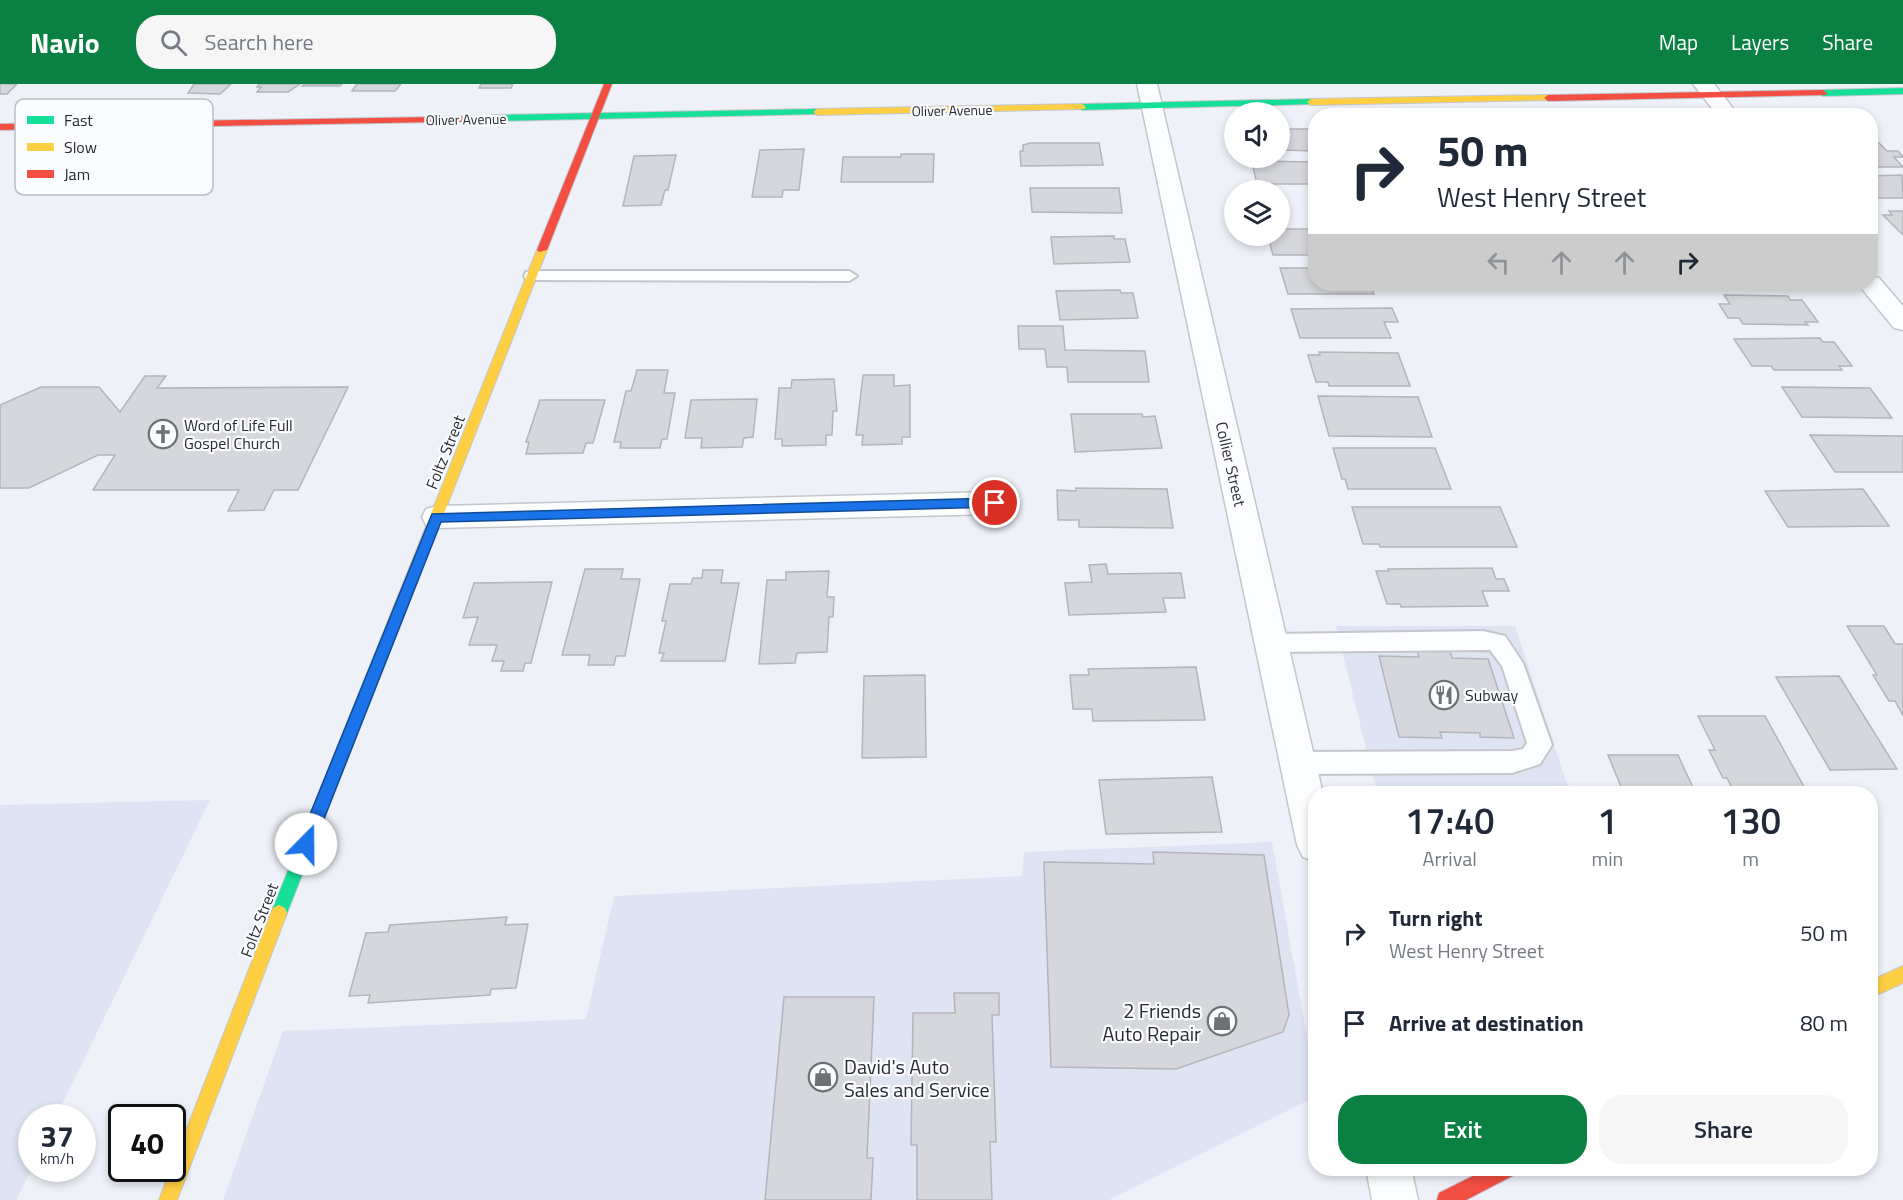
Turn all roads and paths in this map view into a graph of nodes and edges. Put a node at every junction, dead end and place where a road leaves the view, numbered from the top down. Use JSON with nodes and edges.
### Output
{"nodes":[{"id":1,"x":608,"y":84,"type":"edge"},
{"id":2,"x":1707,"y":89,"type":"edge"},
{"id":3,"x":1903,"y":92,"type":"edge"},
{"id":4,"x":1149,"y":95,"type":"edge"},
{"id":5,"x":1722,"y":108,"type":"edge"},
{"id":6,"x":595,"y":117,"type":"junction"},
{"id":7,"x":213,"y":123,"type":"edge"},
{"id":8,"x":0,"y":127,"type":"edge"},
{"id":9,"x":15,"y":127,"type":"edge"},
{"id":10,"x":532,"y":276,"type":"junction"},
{"id":11,"x":849,"y":276,"type":"dead end"},
{"id":12,"x":1877,"y":291,"type":"edge"},
{"id":13,"x":1903,"y":322,"type":"edge"},
{"id":14,"x":995,"y":503,"type":"dead end"},
{"id":15,"x":437,"y":517,"type":"junction"},
{"id":16,"x":1270,"y":643,"type":"junction"},
{"id":17,"x":1297,"y":764,"type":"junction"},
{"id":18,"x":1308,"y":811,"type":"edge"},
{"id":19,"x":1903,"y":974,"type":"edge"},
{"id":20,"x":1878,"y":986,"type":"edge"},
{"id":21,"x":1390,"y":1176,"type":"edge"},
{"id":22,"x":1494,"y":1176,"type":"edge"},
{"id":23,"x":168,"y":1200,"type":"edge"},
{"id":24,"x":1395,"y":1200,"type":"edge"},
{"id":25,"x":1446,"y":1200,"type":"edge"}],
"edges":[{"from":1,"to":6,"type":"street","name":"Foltz Street"},
{"from":2,"to":3,"type":"street","name":"Oliver Avenue"},
{"from":2,"to":4,"type":"street","name":"Oliver Avenue"},
{"from":2,"to":5,"type":"street"},
{"from":4,"to":6,"type":"street","name":"Oliver Avenue"},
{"from":4,"to":16,"type":"street","name":"Collier Street"},
{"from":6,"to":7,"type":"street","name":"Oliver Avenue"},
{"from":6,"to":10,"type":"street","name":"Foltz Street"},
{"from":8,"to":9,"type":"street","name":"Oliver Avenue"},
{"from":10,"to":11,"type":"lane"},
{"from":10,"to":15,"type":"street","name":"Foltz Street"},
{"from":12,"to":13,"type":"street"},
{"from":14,"to":15,"type":"street"},
{"from":15,"to":23,"type":"street","name":"Foltz Street"},
{"from":16,"to":17,"type":"street","name":"Collier Street"},
{"from":16,"to":17,"type":"lane"},
{"from":17,"to":18,"type":"street","name":"Collier Street"},
{"from":19,"to":20,"type":"street"},
{"from":21,"to":24,"type":"street"},
{"from":22,"to":25,"type":"street"}]}
